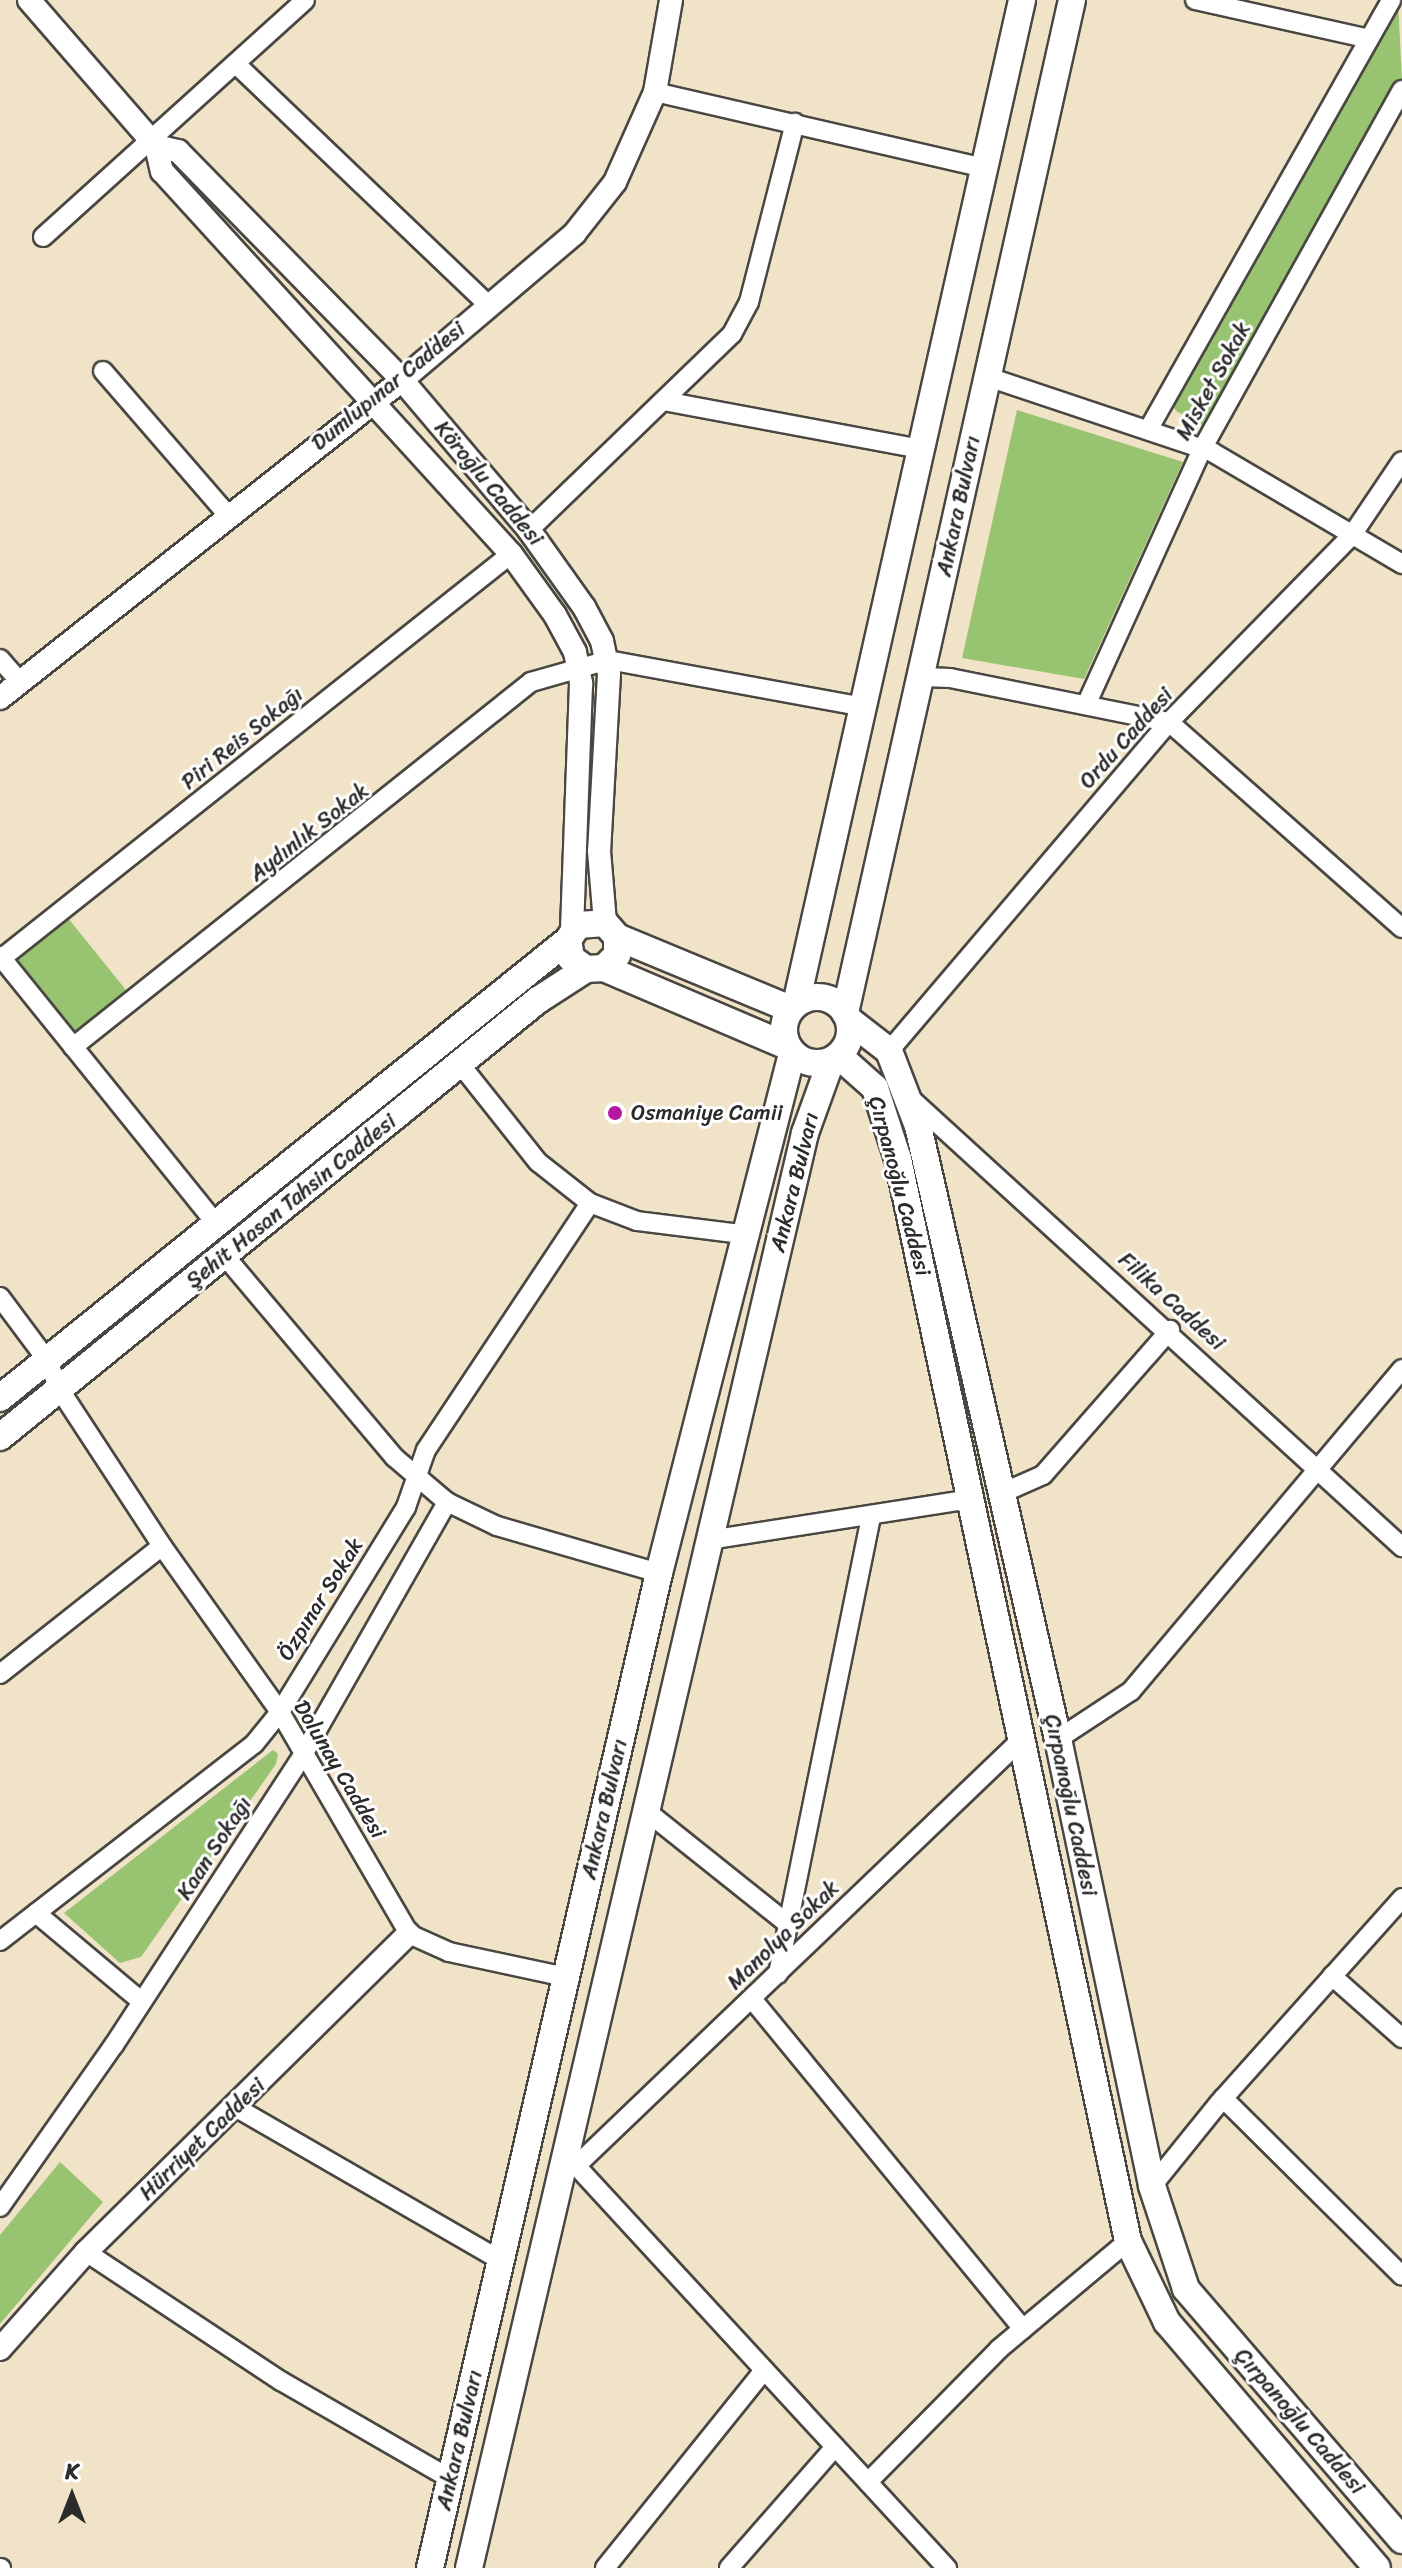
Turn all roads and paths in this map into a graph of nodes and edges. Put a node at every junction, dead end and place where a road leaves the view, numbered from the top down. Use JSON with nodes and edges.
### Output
{"nodes":[{"id":1,"x":29,"y":0,"type":"edge"},
{"id":2,"x":305,"y":0,"type":"edge"},
{"id":3,"x":671,"y":0,"type":"edge"},
{"id":4,"x":1022,"y":0,"type":"edge"},
{"id":5,"x":1072,"y":0,"type":"edge"},
{"id":6,"x":1195,"y":0,"type":"edge"},
{"id":7,"x":1391,"y":0,"type":"edge"},
{"id":8,"x":1232,"y":4,"type":"edge"},
{"id":9,"x":1369,"y":39,"type":"junction"},
{"id":10,"x":236,"y":64,"type":"junction"},
{"id":11,"x":1402,"y":90,"type":"edge"},
{"id":12,"x":655,"y":92,"type":"junction"},
{"id":13,"x":795,"y":123,"type":"junction"},
{"id":14,"x":153,"y":143,"type":"junction"},
{"id":15,"x":983,"y":168,"type":"junction"},
{"id":16,"x":43,"y":237,"type":"dead end"},
{"id":17,"x":488,"y":305,"type":"junction"},
{"id":18,"x":103,"y":371,"type":"dead end"},
{"id":19,"x":985,"y":376,"type":"junction"},
{"id":20,"x":402,"y":380,"type":"junction"},
{"id":21,"x":373,"y":399,"type":"junction"},
{"id":22,"x":664,"y":401,"type":"junction"},
{"id":23,"x":1148,"y":430,"type":"junction"},
{"id":24,"x":921,"y":449,"type":"junction"},
{"id":25,"x":1202,"y":449,"type":"junction"},
{"id":26,"x":1402,"y":461,"type":"edge"},
{"id":27,"x":227,"y":514,"type":"junction"},
{"id":28,"x":529,"y":530,"type":"junction"},
{"id":29,"x":1352,"y":535,"type":"junction"},
{"id":30,"x":511,"y":554,"type":"junction"},
{"id":31,"x":1402,"y":564,"type":"edge"},
{"id":32,"x":0,"y":659,"type":"edge"},
{"id":33,"x":608,"y":660,"type":"junction"},
{"id":34,"x":579,"y":665,"type":"junction"},
{"id":35,"x":923,"y":677,"type":"junction"},
{"id":36,"x":20,"y":682,"type":"junction"},
{"id":37,"x":0,"y":698,"type":"edge"},
{"id":38,"x":1086,"y":705,"type":"junction"},
{"id":39,"x":863,"y":707,"type":"junction"},
{"id":40,"x":1169,"y":722,"type":"junction"},
{"id":41,"x":1402,"y":928,"type":"edge"},
{"id":42,"x":611,"y":930,"type":"junction"},
{"id":43,"x":570,"y":936,"type":"junction"},
{"id":44,"x":1,"y":957,"type":"edge"},
{"id":45,"x":595,"y":969,"type":"junction"},
{"id":46,"x":793,"y":1007,"type":"junction"},
{"id":47,"x":847,"y":1017,"type":"junction"},
{"id":48,"x":73,"y":1047,"type":"junction"},
{"id":49,"x":790,"y":1050,"type":"junction"},
{"id":50,"x":889,"y":1051,"type":"junction"},
{"id":51,"x":835,"y":1058,"type":"junction"},
{"id":52,"x":460,"y":1064,"type":"junction"},
{"id":53,"x":907,"y":1095,"type":"junction"},
{"id":54,"x":590,"y":1203,"type":"junction"},
{"id":55,"x":215,"y":1222,"type":"junction"},
{"id":56,"x":749,"y":1235,"type":"junction"},
{"id":57,"x":224,"y":1255,"type":"junction"},
{"id":58,"x":0,"y":1297,"type":"edge"},
{"id":59,"x":1170,"y":1330,"type":"junction"},
{"id":60,"x":47,"y":1360,"type":"junction"},
{"id":61,"x":1402,"y":1369,"type":"edge"},
{"id":62,"x":60,"y":1390,"type":"junction"},
{"id":63,"x":0,"y":1398,"type":"edge"},
{"id":64,"x":0,"y":1437,"type":"edge"},
{"id":65,"x":1317,"y":1465,"type":"junction"},
{"id":66,"x":416,"y":1479,"type":"junction"},
{"id":67,"x":1000,"y":1494,"type":"junction"},
{"id":68,"x":971,"y":1499,"type":"junction"},
{"id":69,"x":447,"y":1502,"type":"junction"},
{"id":70,"x":871,"y":1517,"type":"junction"},
{"id":71,"x":709,"y":1540,"type":"junction"},
{"id":72,"x":162,"y":1546,"type":"junction"},
{"id":73,"x":1402,"y":1547,"type":"edge"},
{"id":74,"x":659,"y":1573,"type":"junction"},
{"id":75,"x":0,"y":1674,"type":"edge"},
{"id":76,"x":280,"y":1712,"type":"junction"},
{"id":77,"x":1022,"y":1739,"type":"junction"},
{"id":78,"x":1058,"y":1739,"type":"junction"},
{"id":79,"x":304,"y":1753,"type":"junction"},
{"id":80,"x":645,"y":1810,"type":"junction"},
{"id":81,"x":1402,"y":1898,"type":"edge"},
{"id":82,"x":36,"y":1913,"type":"junction"},
{"id":83,"x":788,"y":1924,"type":"junction"},
{"id":84,"x":409,"y":1934,"type":"junction"},
{"id":85,"x":0,"y":1941,"type":"edge"},
{"id":86,"x":778,"y":1974,"type":"junction"},
{"id":87,"x":1332,"y":1976,"type":"junction"},
{"id":88,"x":566,"y":1977,"type":"junction"},
{"id":89,"x":752,"y":1999,"type":"junction"},
{"id":90,"x":142,"y":2002,"type":"junction"},
{"id":91,"x":1402,"y":2038,"type":"edge"},
{"id":92,"x":1223,"y":2098,"type":"junction"},
{"id":93,"x":235,"y":2107,"type":"junction"},
{"id":94,"x":570,"y":2159,"type":"junction"},
{"id":95,"x":1152,"y":2186,"type":"junction"},
{"id":96,"x":0,"y":2207,"type":"edge"},
{"id":97,"x":1128,"y":2241,"type":"junction"},
{"id":98,"x":86,"y":2252,"type":"junction"},
{"id":99,"x":502,"y":2261,"type":"junction"},
{"id":100,"x":1402,"y":2276,"type":"edge"},
{"id":101,"x":1023,"y":2329,"type":"junction"},
{"id":102,"x":0,"y":2349,"type":"edge"},
{"id":103,"x":764,"y":2370,"type":"junction"},
{"id":104,"x":835,"y":2447,"type":"junction"},
{"id":105,"x":449,"y":2478,"type":"junction"},
{"id":106,"x":868,"y":2482,"type":"junction"},
{"id":107,"x":1402,"y":2540,"type":"edge"},
{"id":108,"x":430,"y":2568,"type":"edge"},
{"id":109,"x":469,"y":2568,"type":"edge"},
{"id":110,"x":605,"y":2568,"type":"edge"},
{"id":111,"x":729,"y":2568,"type":"edge"},
{"id":112,"x":947,"y":2568,"type":"edge"},
{"id":113,"x":1377,"y":2568,"type":"edge"}],
"edges":[{"from":1,"to":14,"type":"street","name":"Köroğlu Caddesi"},
{"from":2,"to":10,"type":"street"},
{"from":3,"to":12,"type":"street","name":"Dumlupınar Caddesi"},
{"from":4,"to":15,"type":"main road","name":"Ankara Bulvarı"},
{"from":5,"to":19,"type":"main road","name":"Ankara Bulvarı"},
{"from":6,"to":8,"type":"street"},
{"from":7,"to":9,"type":"street"},
{"from":8,"to":9,"type":"street"},
{"from":9,"to":23,"type":"street"},
{"from":10,"to":14,"type":"street"},
{"from":10,"to":17,"type":"street"},
{"from":11,"to":25,"type":"street","name":"Misket Sokak"},
{"from":12,"to":13,"type":"street"},
{"from":12,"to":17,"type":"street","name":"Dumlupınar Caddesi"},
{"from":13,"to":15,"type":"street"},
{"from":13,"to":22,"type":"street"},
{"from":14,"to":16,"type":"street"},
{"from":14,"to":20,"type":"street","name":"Köroğlu Caddesi"},
{"from":14,"to":21,"type":"street","name":"Köroğlu Caddesi"},
{"from":15,"to":24,"type":"main road","name":"Ankara Bulvarı"},
{"from":17,"to":20,"type":"street","name":"Dumlupınar Caddesi"},
{"from":18,"to":27,"type":"street"},
{"from":19,"to":23,"type":"street"},
{"from":19,"to":35,"type":"main road","name":"Ankara Bulvarı"},
{"from":20,"to":21,"type":"street","name":"Dumlupınar Caddesi"},
{"from":20,"to":28,"type":"street","name":"Köroğlu Caddesi"},
{"from":21,"to":27,"type":"street","name":"Dumlupınar Caddesi"},
{"from":21,"to":30,"type":"street","name":"Köroğlu Caddesi"},
{"from":22,"to":24,"type":"street"},
{"from":22,"to":28,"type":"street"},
{"from":23,"to":25,"type":"street"},
{"from":24,"to":39,"type":"main road","name":"Ankara Bulvarı"},
{"from":25,"to":29,"type":"street"},
{"from":25,"to":38,"type":"street","name":"Misket Sokak"},
{"from":26,"to":29,"type":"street","name":"Ordu Caddesi"},
{"from":27,"to":36,"type":"street","name":"Dumlupınar Caddesi"},
{"from":28,"to":33,"type":"street","name":"Köroğlu Caddesi"},
{"from":29,"to":31,"type":"street"},
{"from":29,"to":40,"type":"street","name":"Ordu Caddesi"},
{"from":30,"to":34,"type":"street","name":"Köroğlu Caddesi"},
{"from":30,"to":44,"type":"street","name":"Piri Reis Sokağı"},
{"from":32,"to":36,"type":"street"},
{"from":33,"to":34,"type":"street","name":"Aydınlık Sokak"},
{"from":33,"to":39,"type":"street"},
{"from":33,"to":42,"type":"street","name":"Köroğlu Caddesi"},
{"from":34,"to":43,"type":"street","name":"Köroğlu Caddesi"},
{"from":34,"to":48,"type":"street","name":"Aydınlık Sokak"},
{"from":35,"to":38,"type":"street"},
{"from":35,"to":47,"type":"main road","name":"Ankara Bulvarı"},
{"from":36,"to":37,"type":"street","name":"Dumlupınar Caddesi"},
{"from":38,"to":40,"type":"street"},
{"from":39,"to":46,"type":"main road","name":"Ankara Bulvarı"},
{"from":40,"to":41,"type":"street"},
{"from":40,"to":50,"type":"street","name":"Ordu Caddesi"},
{"from":42,"to":43,"type":"main road","name":"Şehit Hasan Tahsin Caddesi"},
{"from":42,"to":45,"type":"main road"},
{"from":42,"to":46,"type":"main road"},
{"from":43,"to":45,"type":"main road"},
{"from":43,"to":55,"type":"main road","name":"Şehit Hasan Tahsin Caddesi"},
{"from":44,"to":48,"type":"street"},
{"from":45,"to":49,"type":"main road"},
{"from":45,"to":52,"type":"main road","name":"Şehit Hasan Tahsin Caddesi"},
{"from":46,"to":47,"type":"main road"},
{"from":46,"to":49,"type":"main road","name":"Ankara Bulvarı"},
{"from":47,"to":50,"type":"main road","name":"Çırpanoğlu Caddesi"},
{"from":47,"to":51,"type":"main road","name":"Ankara Bulvarı"},
{"from":48,"to":55,"type":"street"},
{"from":49,"to":51,"type":"main road"},
{"from":49,"to":56,"type":"main road","name":"Ankara Bulvarı"},
{"from":50,"to":53,"type":"main road","name":"Çırpanoğlu Caddesi"},
{"from":51,"to":68,"type":"main road","name":"Çırpanoğlu Caddesi"},
{"from":51,"to":71,"type":"main road","name":"Ankara Bulvarı"},
{"from":52,"to":54,"type":"street"},
{"from":52,"to":57,"type":"main road","name":"Şehit Hasan Tahsin Caddesi"},
{"from":53,"to":59,"type":"street","name":"Filika Caddesi"},
{"from":53,"to":67,"type":"main road","name":"Çırpanoğlu Caddesi"},
{"from":54,"to":56,"type":"street"},
{"from":54,"to":66,"type":"street","name":"Özpınar Sokak"},
{"from":55,"to":60,"type":"main road","name":"Şehit Hasan Tahsin Caddesi"},
{"from":56,"to":74,"type":"main road","name":"Ankara Bulvarı"},
{"from":57,"to":62,"type":"main road","name":"Şehit Hasan Tahsin Caddesi"},
{"from":57,"to":66,"type":"street"},
{"from":58,"to":60,"type":"street","name":"Dolunay Caddesi"},
{"from":59,"to":65,"type":"street","name":"Filika Caddesi"},
{"from":59,"to":67,"type":"street"},
{"from":60,"to":62,"type":"street","name":"Dolunay Caddesi"},
{"from":60,"to":63,"type":"main road","name":"Şehit Hasan Tahsin Caddesi"},
{"from":61,"to":65,"type":"street"},
{"from":62,"to":64,"type":"main road","name":"Şehit Hasan Tahsin Caddesi"},
{"from":62,"to":72,"type":"street","name":"Dolunay Caddesi"},
{"from":65,"to":73,"type":"street","name":"Filika Caddesi"},
{"from":65,"to":78,"type":"street"},
{"from":66,"to":69,"type":"street"},
{"from":66,"to":76,"type":"street","name":"Özpınar Sokak"},
{"from":67,"to":78,"type":"main road","name":"Çırpanoğlu Caddesi"},
{"from":68,"to":70,"type":"street"},
{"from":68,"to":77,"type":"main road","name":"Çırpanoğlu Caddesi"},
{"from":69,"to":74,"type":"street"},
{"from":69,"to":79,"type":"street","name":"Kaan Sokağı"},
{"from":70,"to":71,"type":"street"},
{"from":70,"to":83,"type":"street"},
{"from":71,"to":80,"type":"main road","name":"Ankara Bulvarı"},
{"from":72,"to":75,"type":"street"},
{"from":72,"to":76,"type":"street","name":"Dolunay Caddesi"},
{"from":74,"to":88,"type":"main road","name":"Ankara Bulvarı"},
{"from":76,"to":79,"type":"street","name":"Dolunay Caddesi"},
{"from":76,"to":82,"type":"street","name":"Özpınar Sokak"},
{"from":77,"to":86,"type":"street","name":"Manolya Sokak"},
{"from":77,"to":97,"type":"main road","name":"Çırpanoğlu Caddesi"},
{"from":78,"to":95,"type":"main road","name":"Çırpanoğlu Caddesi"},
{"from":79,"to":84,"type":"street","name":"Dolunay Caddesi"},
{"from":79,"to":90,"type":"street","name":"Kaan Sokağı"},
{"from":80,"to":83,"type":"street"},
{"from":80,"to":94,"type":"main road","name":"Ankara Bulvarı"},
{"from":81,"to":87,"type":"street"},
{"from":82,"to":85,"type":"street","name":"Özpınar Sokak"},
{"from":82,"to":90,"type":"street"},
{"from":83,"to":86,"type":"street"},
{"from":84,"to":88,"type":"street"},
{"from":84,"to":93,"type":"street","name":"Hürriyet Caddesi"},
{"from":86,"to":89,"type":"street","name":"Manolya Sokak"},
{"from":87,"to":91,"type":"street"},
{"from":87,"to":92,"type":"street"},
{"from":88,"to":99,"type":"main road","name":"Ankara Bulvarı"},
{"from":89,"to":94,"type":"street","name":"Manolya Sokak"},
{"from":89,"to":101,"type":"street"},
{"from":90,"to":96,"type":"street","name":"Kaan Sokağı"},
{"from":92,"to":95,"type":"street"},
{"from":92,"to":100,"type":"street"},
{"from":93,"to":98,"type":"street","name":"Hürriyet Caddesi"},
{"from":93,"to":99,"type":"street"},
{"from":94,"to":103,"type":"street"},
{"from":94,"to":109,"type":"main road","name":"Ankara Bulvarı"},
{"from":95,"to":107,"type":"main road","name":"Çırpanoğlu Caddesi"},
{"from":97,"to":101,"type":"street"},
{"from":97,"to":113,"type":"main road","name":"Çırpanoğlu Caddesi"},
{"from":98,"to":102,"type":"street","name":"Hürriyet Caddesi"},
{"from":98,"to":105,"type":"street"},
{"from":99,"to":105,"type":"main road","name":"Ankara Bulvarı"},
{"from":101,"to":106,"type":"street"},
{"from":103,"to":104,"type":"street"},
{"from":103,"to":110,"type":"street"},
{"from":104,"to":106,"type":"street"},
{"from":104,"to":111,"type":"street"},
{"from":105,"to":108,"type":"main road","name":"Ankara Bulvarı"},
{"from":106,"to":112,"type":"street"}]}
